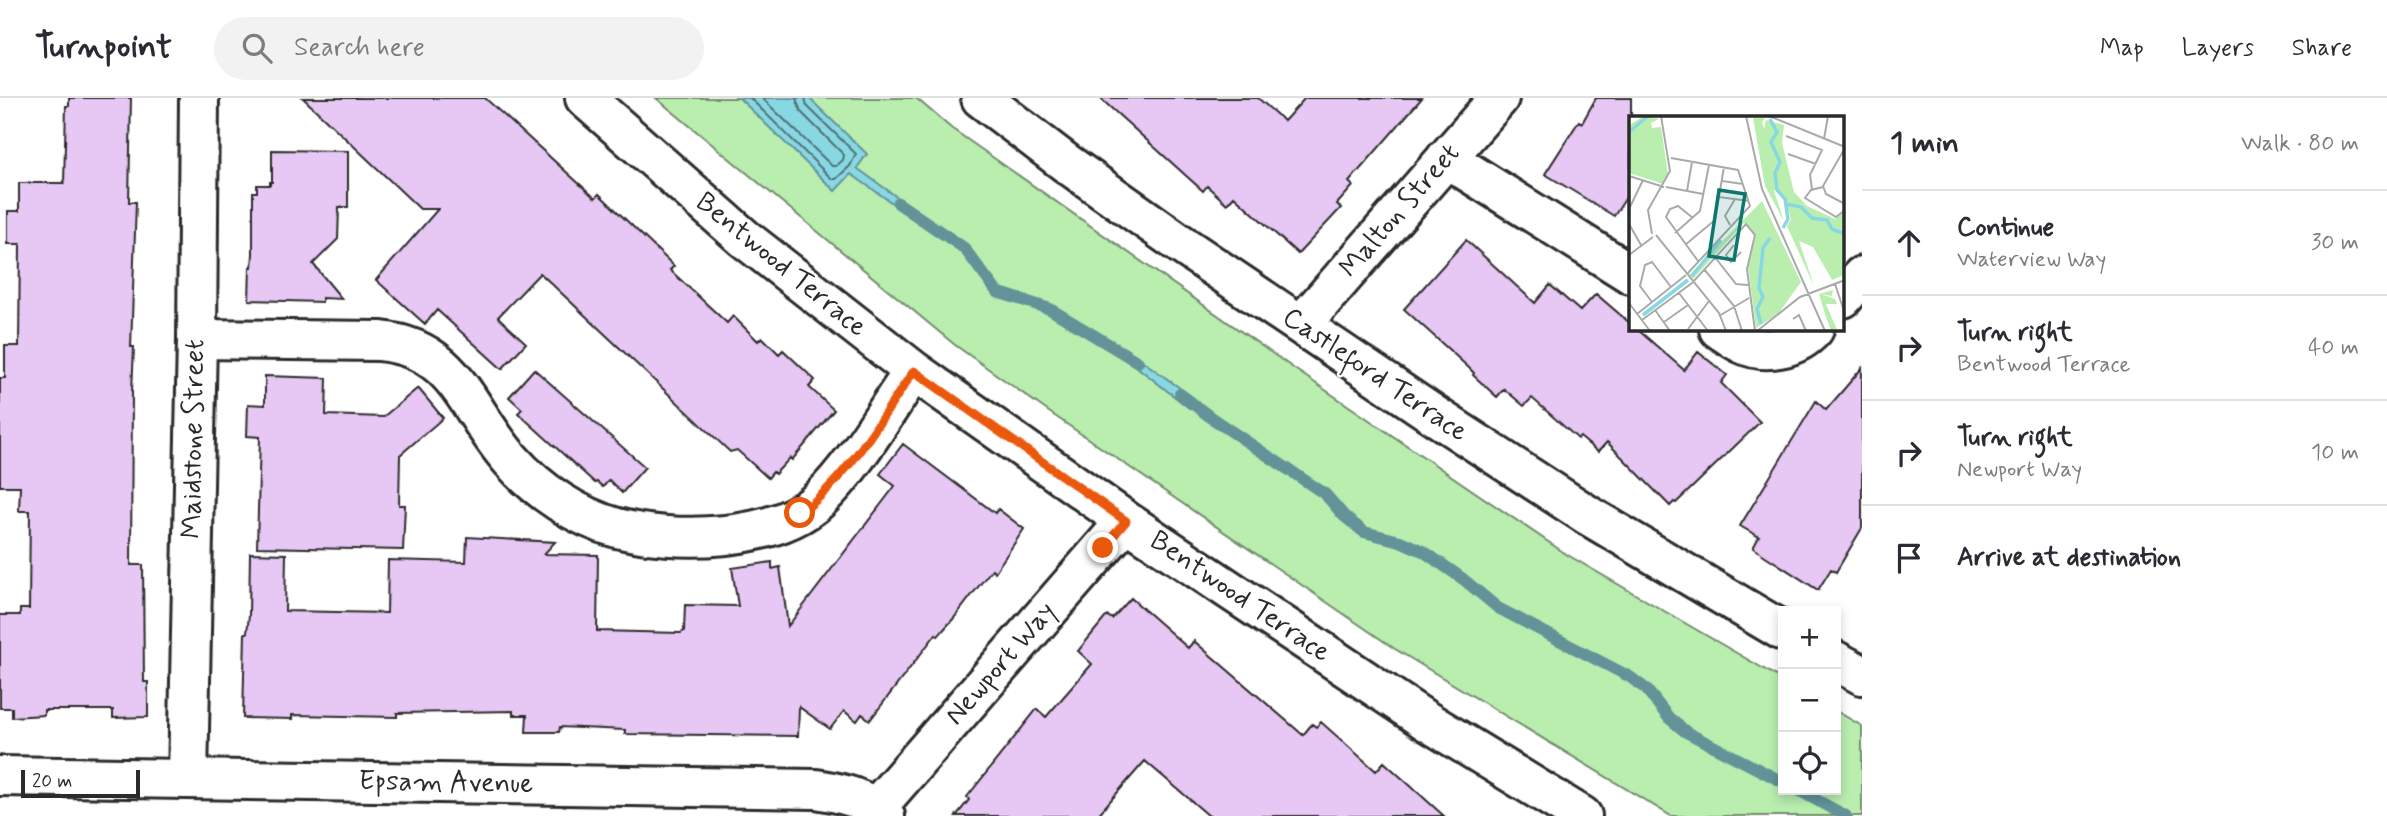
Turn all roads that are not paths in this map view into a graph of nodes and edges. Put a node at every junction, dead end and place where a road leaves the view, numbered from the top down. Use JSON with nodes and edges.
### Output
{"nodes":[{"id":1,"x":199,"y":98,"type":"edge"},
{"id":2,"x":584,"y":98,"type":"edge"},
{"id":3,"x":981,"y":98,"type":"edge"},
{"id":4,"x":1499,"y":98,"type":"edge"},
{"id":5,"x":1446,"y":158,"type":"junction"},
{"id":6,"x":1629,"y":273,"type":"edge"},
{"id":7,"x":1862,"y":276,"type":"edge"},
{"id":8,"x":1844,"y":297,"type":"edge"},
{"id":9,"x":1301,"y":325,"type":"junction"},
{"id":10,"x":1722,"y":331,"type":"edge"},
{"id":11,"x":1812,"y":331,"type":"edge"},
{"id":12,"x":197,"y":339,"type":"junction"},
{"id":13,"x":914,"y":371,"type":"junction"},
{"id":14,"x":1126,"y":521,"type":"junction"},
{"id":15,"x":1778,"y":628,"type":"edge"},
{"id":16,"x":0,"y":776,"type":"edge"},
{"id":17,"x":188,"y":779,"type":"junction"},
{"id":18,"x":485,"y":799,"type":"edge"},
{"id":19,"x":880,"y":812,"type":"edge"},
{"id":20,"x":1581,"y":816,"type":"edge"}],
"edges":[{"from":1,"to":12,"type":"street","name":"Maidstone Street"},
{"from":2,"to":13,"type":"street","name":"Bentwood Terrace"},
{"from":3,"to":9,"type":"street","name":"Castleford Terrace"},
{"from":4,"to":5,"type":"street","name":"Malton Street"},
{"from":5,"to":6,"type":"street"},
{"from":5,"to":9,"type":"street","name":"Malton Street"},
{"from":7,"to":8,"type":"street"},
{"from":9,"to":15,"type":"street","name":"Castleford Terrace"},
{"from":10,"to":11,"type":"street"},
{"from":12,"to":13,"type":"street"},
{"from":12,"to":17,"type":"street","name":"Maidstone Street"},
{"from":13,"to":14,"type":"street","name":"Bentwood Terrace"},
{"from":14,"to":19,"type":"street","name":"Newport Way"},
{"from":14,"to":20,"type":"street","name":"Bentwood Terrace"},
{"from":16,"to":17,"type":"street","name":"Epsam Avenue"},
{"from":17,"to":18,"type":"street","name":"Epsam Avenue"},
{"from":18,"to":19,"type":"street","name":"Epsam Avenue"}]}
